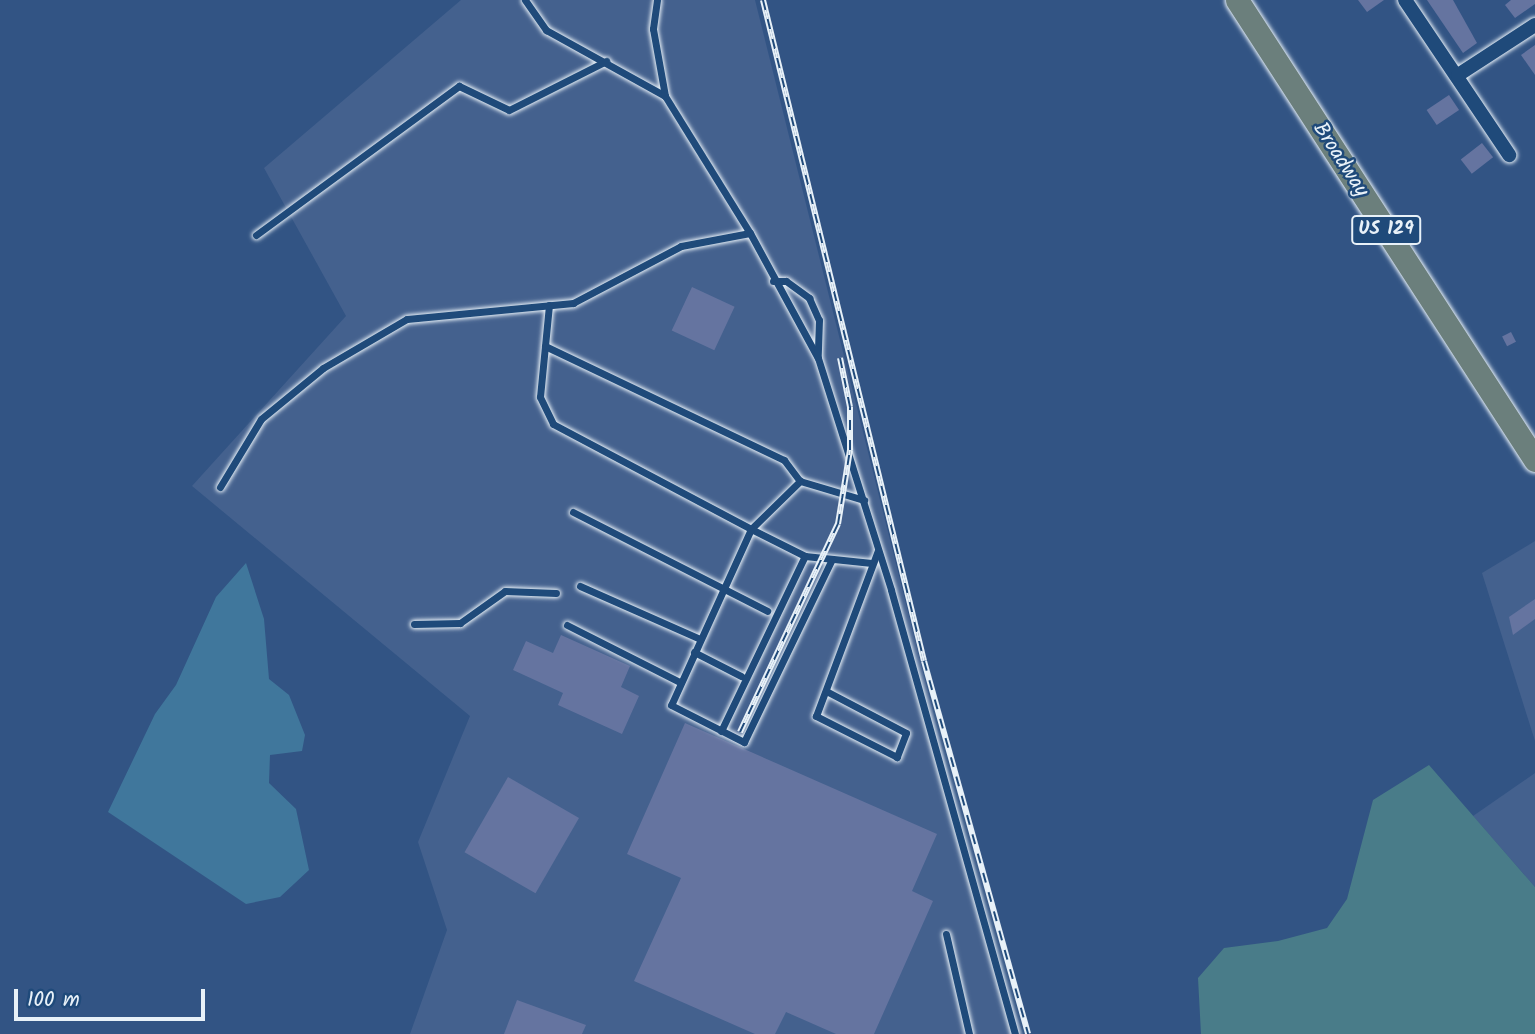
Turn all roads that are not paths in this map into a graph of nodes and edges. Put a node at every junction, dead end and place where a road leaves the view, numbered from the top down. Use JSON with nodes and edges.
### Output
{"nodes":[{"id":1,"x":525,"y":0,"type":"edge"},
{"id":2,"x":657,"y":0,"type":"edge"},
{"id":3,"x":1237,"y":0,"type":"edge"},
{"id":4,"x":1405,"y":0,"type":"edge"},
{"id":5,"x":1535,"y":25,"type":"edge"},
{"id":6,"x":606,"y":61,"type":"junction"},
{"id":7,"x":1458,"y":75,"type":"junction"},
{"id":8,"x":665,"y":96,"type":"junction"},
{"id":9,"x":1508,"y":155,"type":"dead end"},
{"id":10,"x":750,"y":233,"type":"junction"},
{"id":11,"x":256,"y":236,"type":"dead end"},
{"id":12,"x":773,"y":281,"type":"junction"},
{"id":13,"x":549,"y":305,"type":"junction"},
{"id":14,"x":545,"y":346,"type":"junction"},
{"id":15,"x":818,"y":358,"type":"junction"},
{"id":16,"x":1535,"y":460,"type":"edge"},
{"id":17,"x":800,"y":481,"type":"junction"},
{"id":18,"x":220,"y":487,"type":"dead end"},
{"id":19,"x":864,"y":499,"type":"junction"},
{"id":20,"x":573,"y":512,"type":"dead end"},
{"id":21,"x":751,"y":529,"type":"junction"},
{"id":22,"x":879,"y":550,"type":"junction"},
{"id":23,"x":805,"y":556,"type":"junction"},
{"id":24,"x":832,"y":559,"type":"junction"},
{"id":25,"x":872,"y":563,"type":"junction"},
{"id":26,"x":580,"y":586,"type":"dead end"},
{"id":27,"x":723,"y":589,"type":"junction"},
{"id":28,"x":556,"y":593,"type":"dead end"},
{"id":29,"x":767,"y":611,"type":"dead end"},
{"id":30,"x":414,"y":625,"type":"dead end"},
{"id":31,"x":567,"y":625,"type":"dead end"},
{"id":32,"x":700,"y":639,"type":"junction"},
{"id":33,"x":694,"y":652,"type":"junction"},
{"id":34,"x":741,"y":676,"type":"dead end"},
{"id":35,"x":680,"y":682,"type":"junction"},
{"id":36,"x":828,"y":692,"type":"junction"},
{"id":37,"x":721,"y":731,"type":"junction"},
{"id":38,"x":946,"y":934,"type":"dead end"},
{"id":39,"x":969,"y":1034,"type":"edge"},
{"id":40,"x":1015,"y":1034,"type":"edge"}],
"edges":[{"from":1,"to":6,"type":"lane"},
{"from":2,"to":8,"type":"lane"},
{"from":3,"to":16,"type":"main road","name":"Broadway","number":"US 129"},
{"from":4,"to":7,"type":"street"},
{"from":5,"to":7,"type":"street"},
{"from":6,"to":8,"type":"lane"},
{"from":6,"to":11,"type":"lane"},
{"from":7,"to":9,"type":"street"},
{"from":8,"to":10,"type":"lane"},
{"from":10,"to":12,"type":"lane"},
{"from":10,"to":13,"type":"lane"},
{"from":12,"to":15,"type":"lane"},
{"from":12,"to":15,"type":"lane"},
{"from":13,"to":14,"type":"lane"},
{"from":13,"to":18,"type":"lane"},
{"from":14,"to":17,"type":"lane"},
{"from":14,"to":21,"type":"lane"},
{"from":15,"to":19,"type":"lane"},
{"from":17,"to":19,"type":"lane"},
{"from":17,"to":21,"type":"lane"},
{"from":19,"to":22,"type":"lane"},
{"from":20,"to":27,"type":"lane"},
{"from":21,"to":23,"type":"lane"},
{"from":21,"to":27,"type":"lane"},
{"from":22,"to":25,"type":"lane"},
{"from":22,"to":40,"type":"lane"},
{"from":23,"to":24,"type":"lane"},
{"from":23,"to":37,"type":"lane"},
{"from":24,"to":25,"type":"lane"},
{"from":24,"to":37,"type":"lane"},
{"from":25,"to":36,"type":"lane"},
{"from":26,"to":32,"type":"lane"},
{"from":27,"to":29,"type":"lane"},
{"from":27,"to":32,"type":"lane"},
{"from":28,"to":30,"type":"lane"},
{"from":31,"to":35,"type":"lane"},
{"from":32,"to":33,"type":"lane"},
{"from":33,"to":34,"type":"lane"},
{"from":33,"to":35,"type":"lane"},
{"from":35,"to":37,"type":"lane"},
{"from":36,"to":36,"type":"lane"},
{"from":38,"to":39,"type":"lane"}]}
